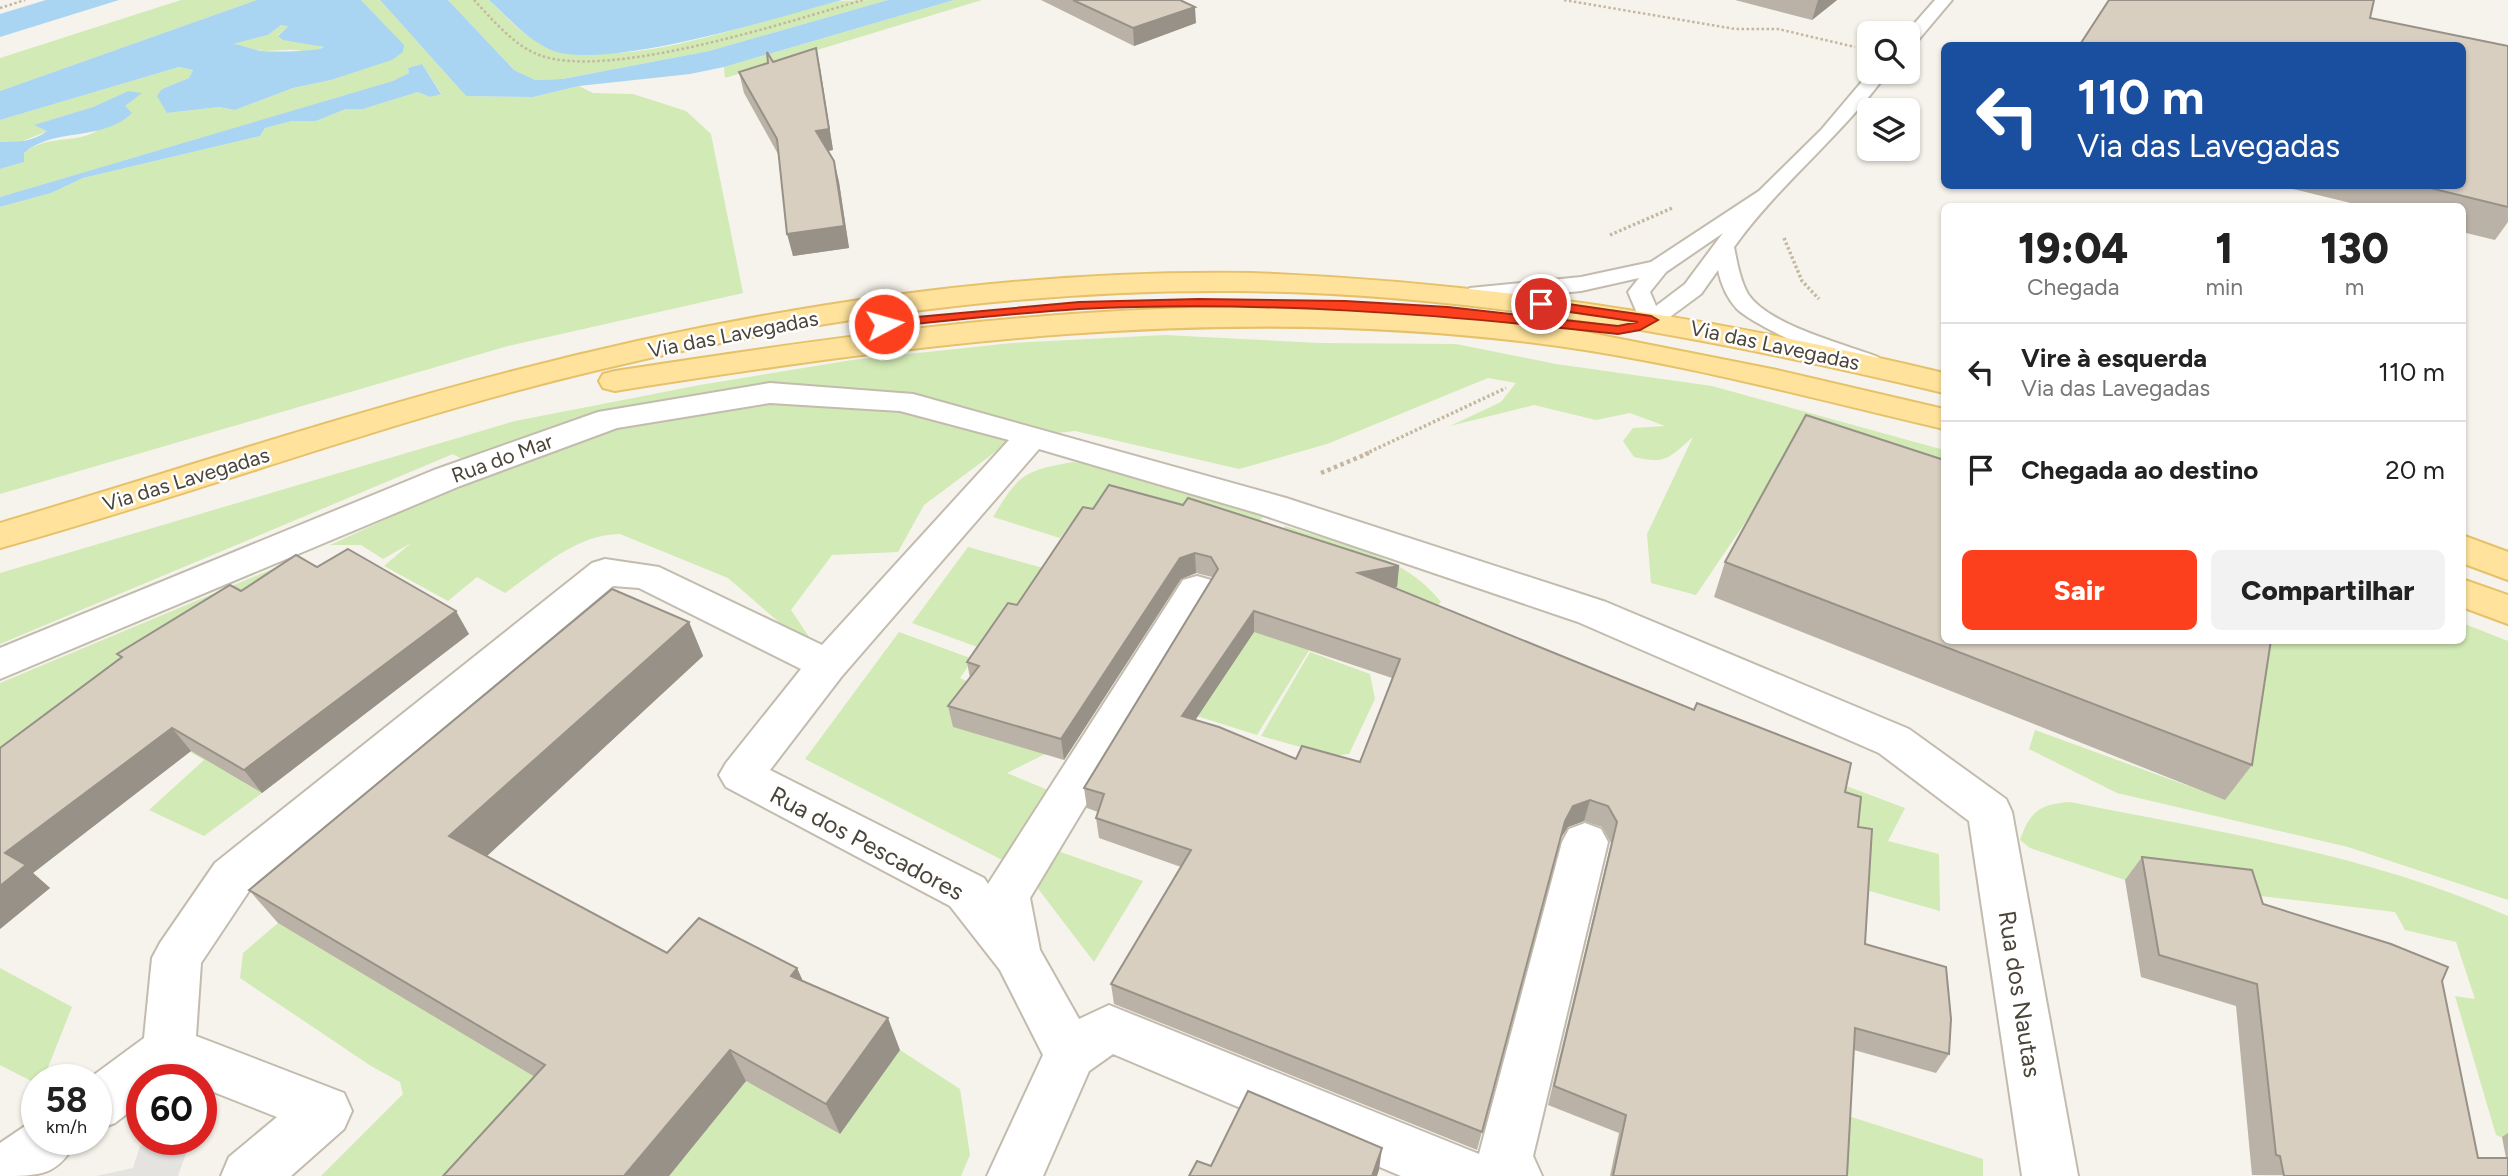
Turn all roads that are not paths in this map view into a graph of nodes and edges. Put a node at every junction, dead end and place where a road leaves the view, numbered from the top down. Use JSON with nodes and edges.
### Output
{"nodes":[{"id":1,"x":1944,"y":0,"type":"edge"},
{"id":2,"x":1920,"y":27,"type":"edge"},
{"id":3,"x":1869,"y":84,"type":"edge"},
{"id":4,"x":1764,"y":196,"type":"junction"},
{"id":5,"x":1723,"y":247,"type":"junction"},
{"id":6,"x":1658,"y":267,"type":"junction"},
{"id":7,"x":1470,"y":295,"type":"junction"},
{"id":8,"x":1651,"y":320,"type":"junction"},
{"id":9,"x":706,"y":367,"type":"junction"},
{"id":10,"x":1887,"y":369,"type":"junction"},
{"id":11,"x":1941,"y":382,"type":"edge"},
{"id":12,"x":1941,"y":399,"type":"edge"},
{"id":13,"x":1941,"y":418,"type":"edge"},
{"id":14,"x":1032,"y":436,"type":"junction"},
{"id":15,"x":0,"y":536,"type":"edge"},
{"id":16,"x":2466,"y":550,"type":"edge"},
{"id":17,"x":0,"y":555,"type":"edge"},
{"id":18,"x":2508,"y":567,"type":"edge"},
{"id":19,"x":1197,"y":589,"type":"dead end"},
{"id":20,"x":2466,"y":594,"type":"edge"},
{"id":21,"x":2508,"y":610,"type":"edge"},
{"id":22,"x":0,"y":664,"type":"edge"},
{"id":23,"x":828,"y":665,"type":"junction"},
{"id":24,"x":1990,"y":812,"type":"joint"},
{"id":25,"x":1586,"y":842,"type":"dead end"},
{"id":26,"x":1017,"y":955,"type":"junction"},
{"id":27,"x":169,"y":1050,"type":"junction"},
{"id":28,"x":1070,"y":1054,"type":"junction"},
{"id":29,"x":112,"y":1093,"type":"edge"},
{"id":30,"x":29,"y":1155,"type":"edge"},
{"id":31,"x":2,"y":1176,"type":"edge"},
{"id":32,"x":249,"y":1176,"type":"edge"},
{"id":33,"x":1014,"y":1176,"type":"edge"},
{"id":34,"x":1466,"y":1176,"type":"edge"},
{"id":35,"x":1514,"y":1176,"type":"edge"},
{"id":36,"x":2050,"y":1176,"type":"edge"}],
"edges":[{"from":1,"to":2,"type":"lane"},
{"from":3,"to":4,"type":"lane"},
{"from":4,"to":5,"type":"lane"},
{"from":4,"to":6,"type":"lane"},
{"from":5,"to":8,"type":"lane"},
{"from":5,"to":10,"type":"lane"},
{"from":6,"to":7,"type":"lane"},
{"from":6,"to":8,"type":"lane"},
{"from":7,"to":8,"type":"main road","name":"Via das Lavegadas"},
{"from":7,"to":15,"type":"main road","name":"Via das Lavegadas"},
{"from":8,"to":9,"type":"main road"},
{"from":8,"to":10,"type":"main road","name":"Via das Lavegadas"},
{"from":8,"to":12,"type":"main road"},
{"from":9,"to":13,"type":"main road","name":"Via das Lavegadas"},
{"from":9,"to":17,"type":"main road","name":"Via das Lavegadas"},
{"from":10,"to":11,"type":"main road","name":"Via das Lavegadas"},
{"from":14,"to":22,"type":"street","name":"Rua do Mar"},
{"from":14,"to":23,"type":"street"},
{"from":14,"to":24,"type":"street","name":"Rua do Mar"},
{"from":16,"to":18,"type":"main road"},
{"from":19,"to":26,"type":"street"},
{"from":20,"to":21,"type":"main road"},
{"from":23,"to":26,"type":"street","name":"Rua dos Pescadores"},
{"from":23,"to":27,"type":"street"},
{"from":24,"to":36,"type":"street","name":"Rua dos Nautas"},
{"from":25,"to":35,"type":"street"},
{"from":26,"to":28,"type":"street","name":"Rua dos Pescadores"},
{"from":27,"to":29,"type":"street"},
{"from":27,"to":32,"type":"street"},
{"from":28,"to":33,"type":"street"},
{"from":28,"to":34,"type":"street"},
{"from":30,"to":31,"type":"street"}]}
